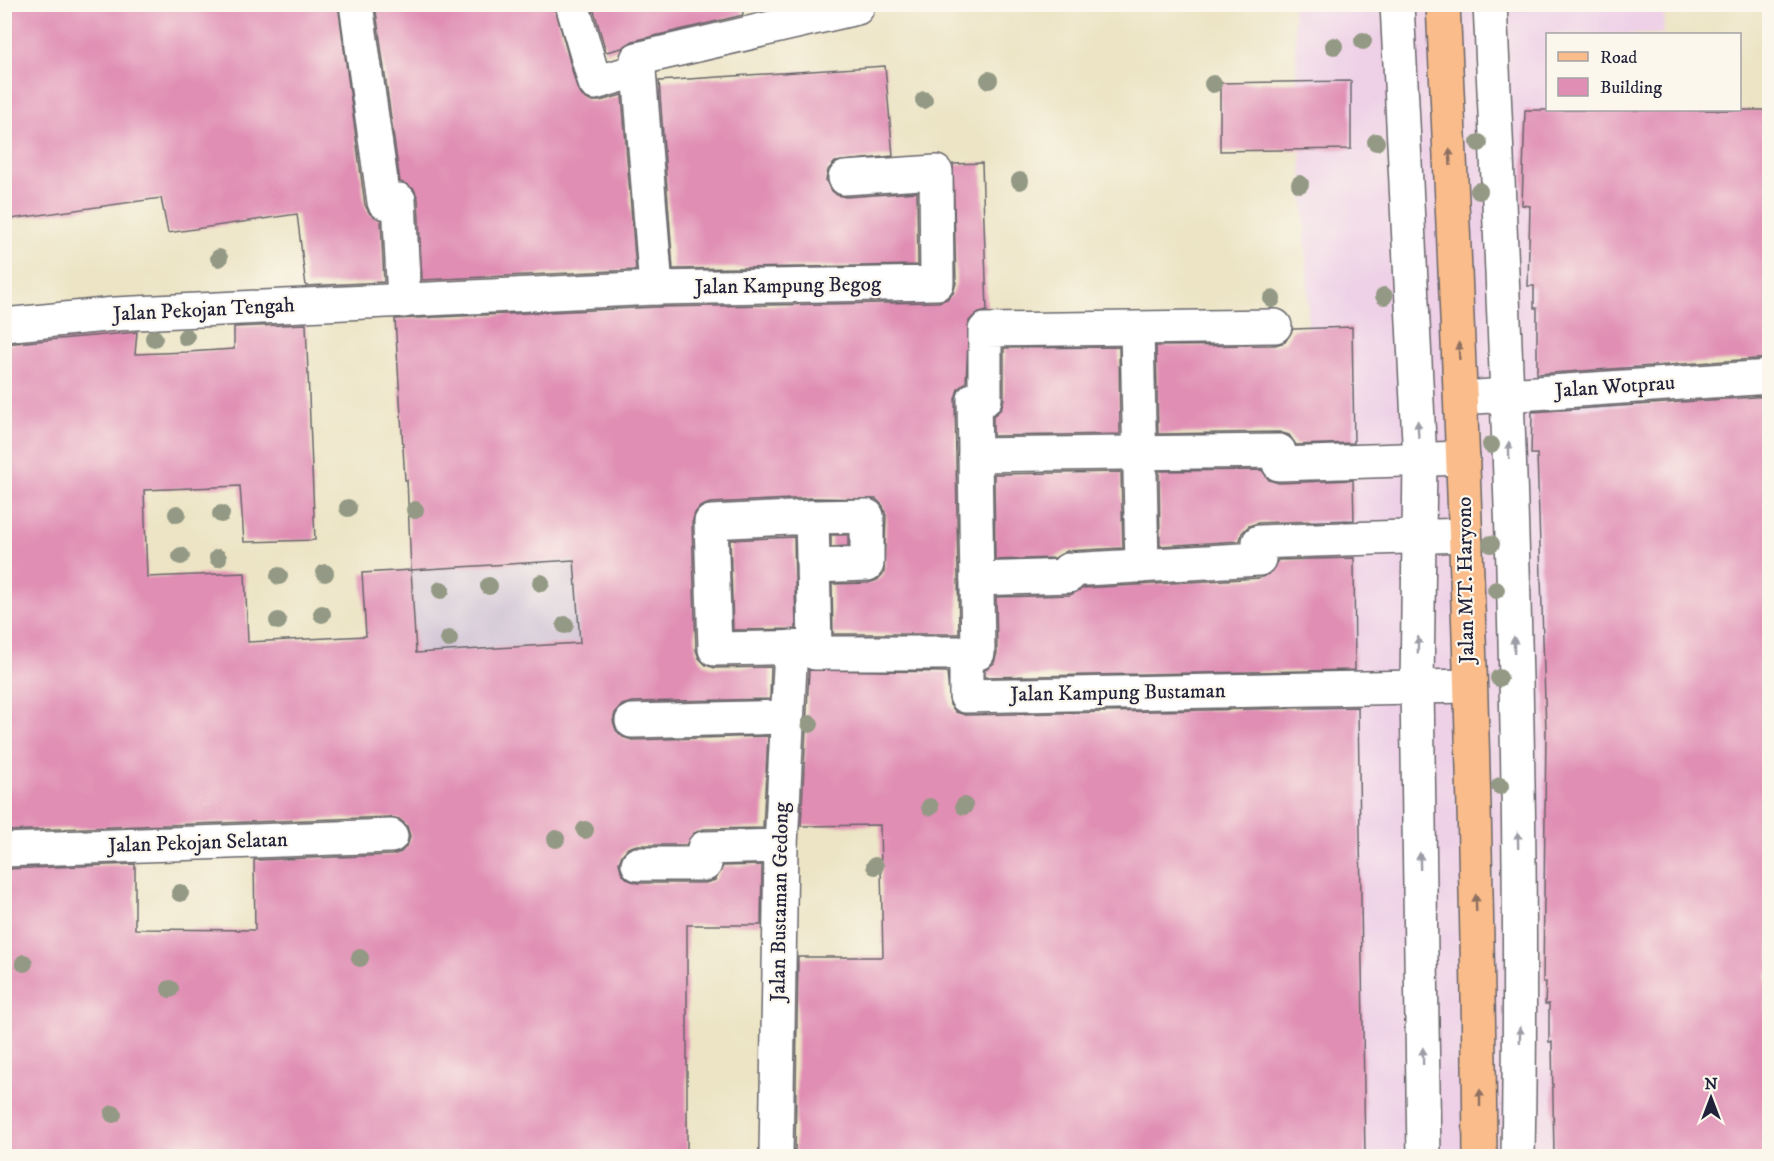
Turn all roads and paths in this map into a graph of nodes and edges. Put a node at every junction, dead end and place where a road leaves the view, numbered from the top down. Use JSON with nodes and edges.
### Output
{"nodes":[{"id":1,"x":356,"y":4,"type":"edge"},
{"id":2,"x":572,"y":4,"type":"edge"},
{"id":3,"x":1397,"y":4,"type":"edge"},
{"id":4,"x":1443,"y":4,"type":"edge"},
{"id":5,"x":1490,"y":4,"type":"edge"},
{"id":6,"x":856,"y":8,"type":"dead end"},
{"id":7,"x":639,"y":70,"type":"junction"},
{"id":8,"x":845,"y":178,"type":"dead end"},
{"id":9,"x":656,"y":288,"type":"junction"},
{"id":10,"x":404,"y":301,"type":"junction"},
{"id":11,"x":4,"y":325,"type":"edge"},
{"id":12,"x":1275,"y":326,"type":"dead end"},
{"id":13,"x":1137,"y":329,"type":"junction"},
{"id":14,"x":1770,"y":377,"type":"edge"},
{"id":15,"x":1508,"y":393,"type":"junction"},
{"id":16,"x":1462,"y":398,"type":"junction"},
{"id":17,"x":1140,"y":452,"type":"junction"},
{"id":18,"x":975,"y":455,"type":"junction"},
{"id":19,"x":1463,"y":458,"type":"junction"},
{"id":20,"x":1420,"y":461,"type":"junction"},
{"id":21,"x":812,"y":518,"type":"junction"},
{"id":22,"x":1466,"y":535,"type":"junction"},
{"id":23,"x":1419,"y":538,"type":"junction"},
{"id":24,"x":815,"y":566,"type":"junction"},
{"id":25,"x":1142,"y":566,"type":"junction"},
{"id":26,"x":977,"y":579,"type":"junction"},
{"id":27,"x":803,"y":647,"type":"junction"},
{"id":28,"x":966,"y":652,"type":"junction"},
{"id":29,"x":1468,"y":686,"type":"junction"},
{"id":30,"x":1417,"y":687,"type":"junction"},
{"id":31,"x":786,"y":717,"type":"junction"},
{"id":32,"x":632,"y":721,"type":"dead end"},
{"id":33,"x":391,"y":836,"type":"dead end"},
{"id":34,"x":781,"y":846,"type":"junction"},
{"id":35,"x":4,"y":850,"type":"edge"},
{"id":36,"x":638,"y":864,"type":"dead end"},
{"id":37,"x":1521,"y":983,"type":"junction"},
{"id":38,"x":1479,"y":986,"type":"junction"},
{"id":39,"x":776,"y":1156,"type":"edge"},
{"id":40,"x":1424,"y":1156,"type":"edge"},
{"id":41,"x":1480,"y":1156,"type":"edge"},
{"id":42,"x":1518,"y":1156,"type":"edge"}],
"edges":[{"from":1,"to":10,"type":"street"},
{"from":2,"to":7,"type":"street"},
{"from":20,"to":3,"type":"street","one_way":true},
{"from":16,"to":4,"type":"main road","name":"Jalan MT. Haryono","one_way":true},
{"from":5,"to":15,"type":"street"},
{"from":6,"to":7,"type":"street"},
{"from":7,"to":9,"type":"street"},
{"from":8,"to":9,"type":"street","name":"Jalan Kampung Begog"},
{"from":9,"to":10,"type":"street","name":"Jalan Pekojan Tengah"},
{"from":10,"to":11,"type":"street","name":"Jalan Pekojan Tengah"},
{"from":12,"to":13,"type":"street"},
{"from":13,"to":17,"type":"street"},
{"from":13,"to":18,"type":"street"},
{"from":14,"to":15,"type":"street","name":"Jalan Wotprau"},
{"from":15,"to":16,"type":"street","name":"Jalan Wotprau"},
{"from":37,"to":15,"type":"street","one_way":true},
{"from":16,"to":19,"type":"main road","name":"Jalan MT. Haryono"},
{"from":17,"to":18,"type":"street"},
{"from":17,"to":20,"type":"street"},
{"from":17,"to":25,"type":"street"},
{"from":18,"to":26,"type":"street"},
{"from":19,"to":20,"type":"street"},
{"from":19,"to":22,"type":"main road","name":"Jalan MT. Haryono"},
{"from":20,"to":23,"type":"street"},
{"from":21,"to":24,"type":"street","name":"Jalan Bustaman Gedong"},
{"from":21,"to":24,"type":"street"},
{"from":21,"to":27,"type":"street"},
{"from":22,"to":23,"type":"street"},
{"from":22,"to":29,"type":"main road","name":"Jalan MT. Haryono"},
{"from":23,"to":25,"type":"street"},
{"from":30,"to":23,"type":"street","one_way":true},
{"from":24,"to":27,"type":"street","name":"Jalan Bustaman Gedong"},
{"from":25,"to":26,"type":"street"},
{"from":26,"to":28,"type":"street"},
{"from":27,"to":28,"type":"street"},
{"from":27,"to":31,"type":"street","name":"Jalan Bustaman Gedong"},
{"from":28,"to":30,"type":"street","name":"Jalan Kampung Bustaman"},
{"from":29,"to":30,"type":"street","name":"Jalan Kampung Bustaman"},
{"from":38,"to":29,"type":"main road","name":"Jalan MT. Haryono","one_way":true},
{"from":40,"to":30,"type":"street","one_way":true},
{"from":31,"to":32,"type":"street"},
{"from":31,"to":34,"type":"street","name":"Jalan Bustaman Gedong"},
{"from":33,"to":35,"type":"street","name":"Jalan Pekojan Selatan"},
{"from":34,"to":36,"type":"street"},
{"from":34,"to":39,"type":"street","name":"Jalan Bustaman Gedong"},
{"from":37,"to":38,"type":"street"},
{"from":42,"to":37,"type":"street","one_way":true},
{"from":41,"to":38,"type":"main road","name":"Jalan MT. Haryono","one_way":true}]}
